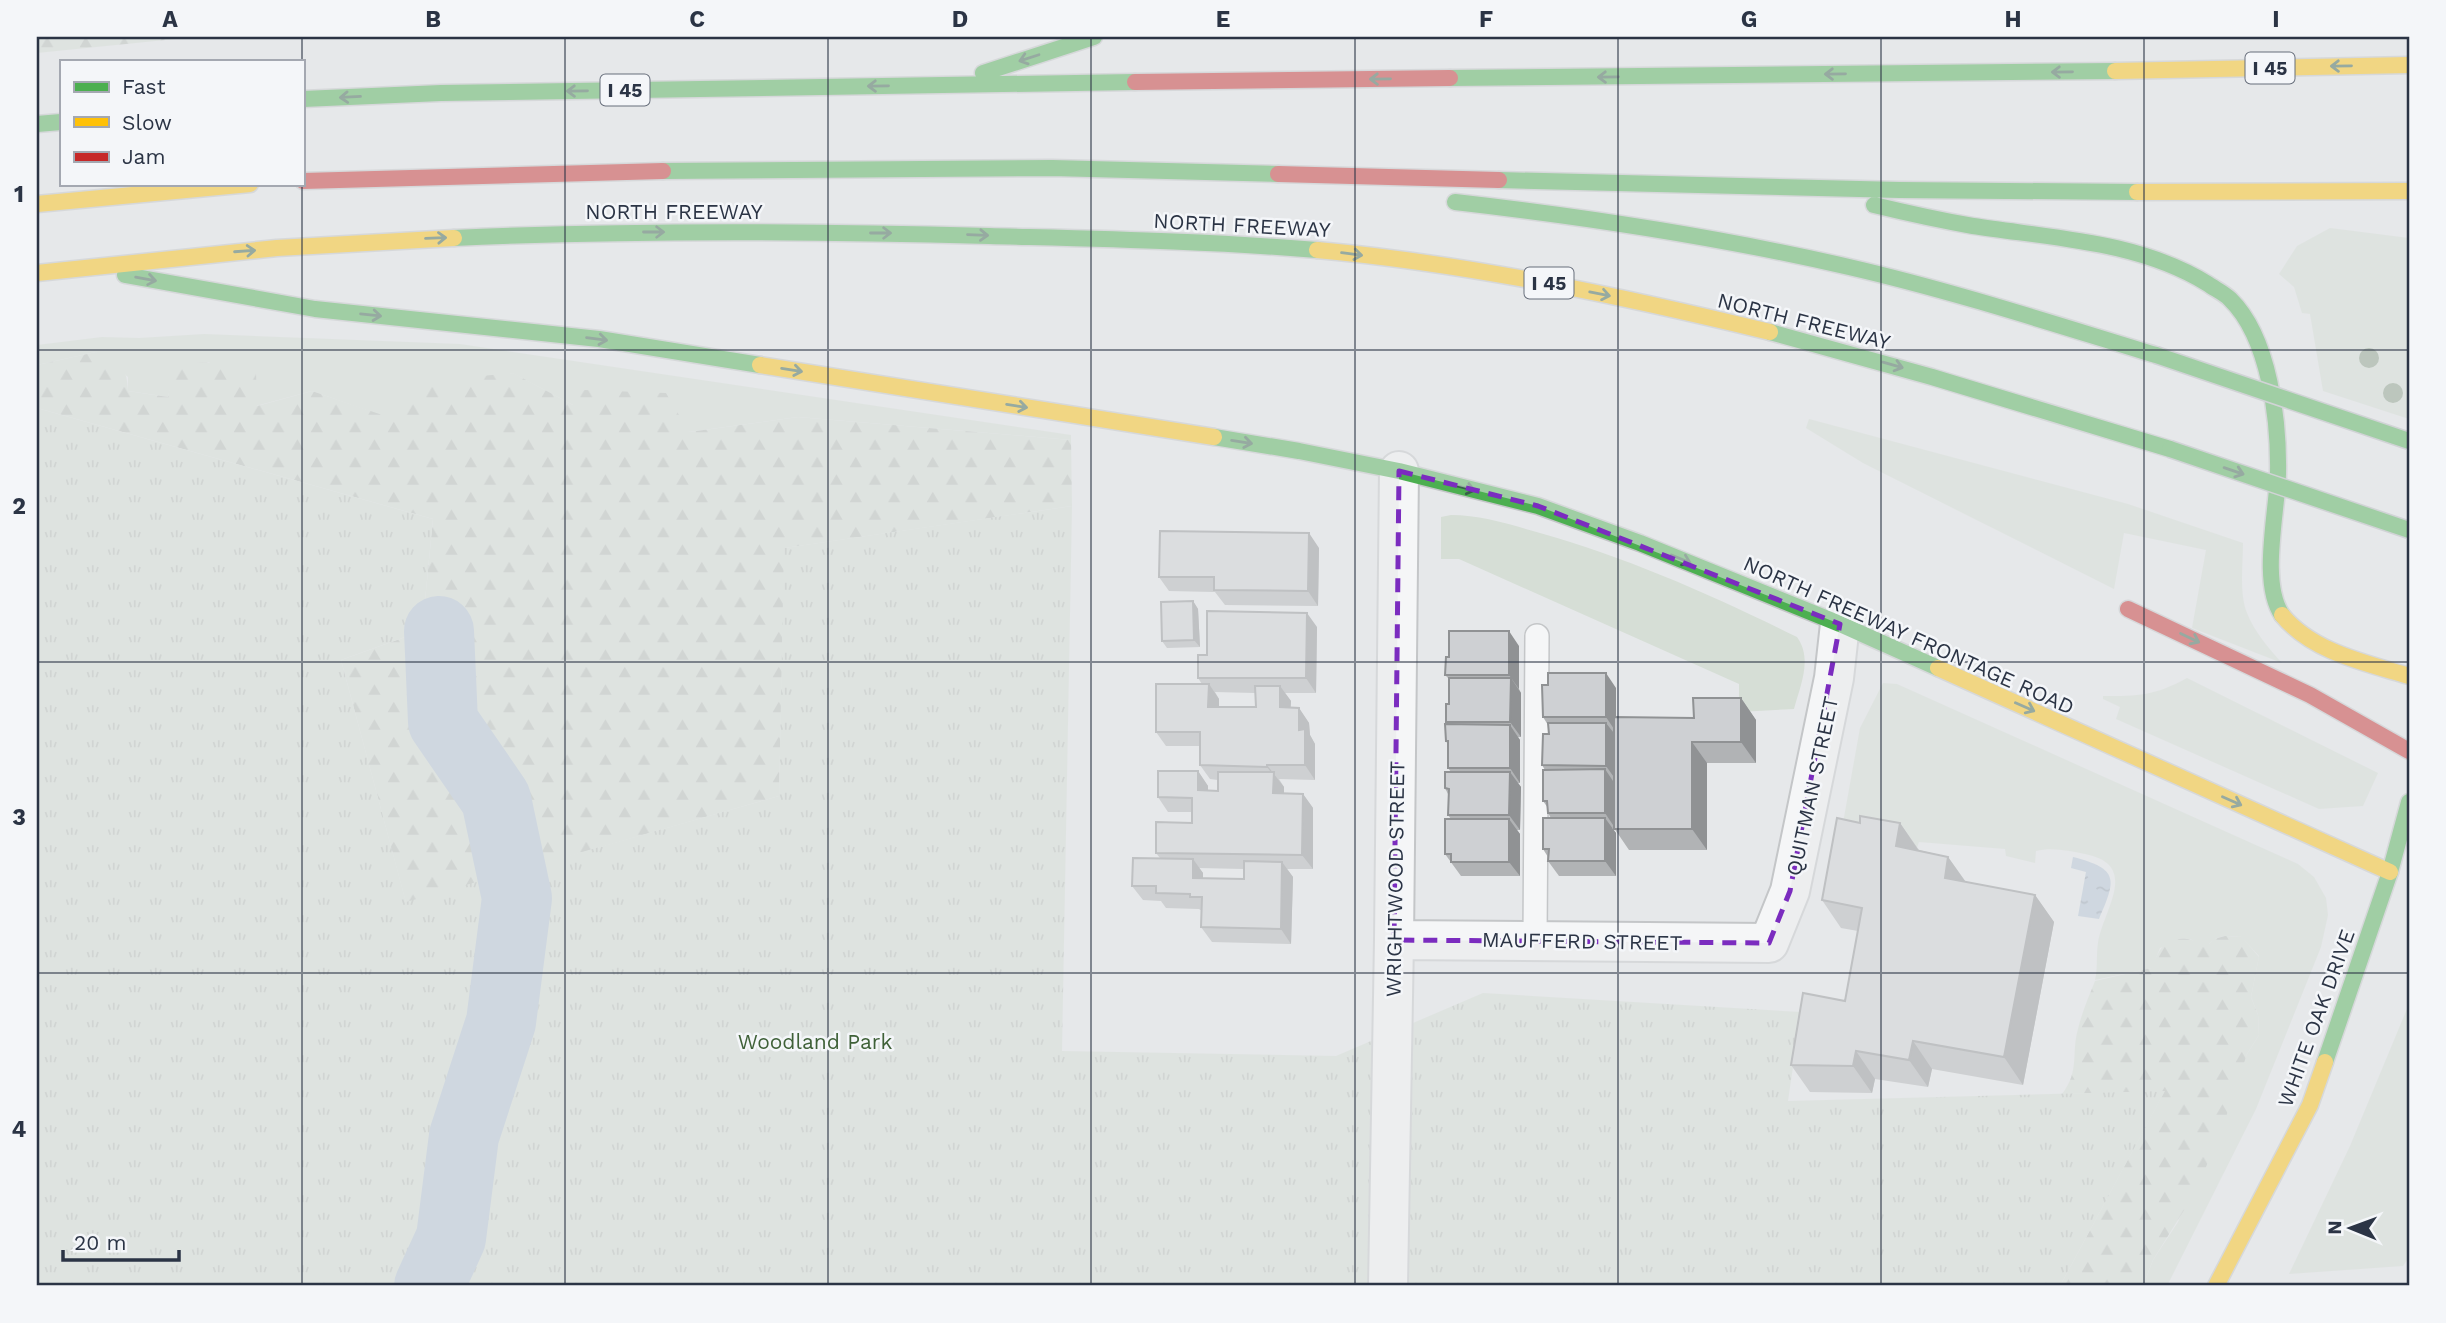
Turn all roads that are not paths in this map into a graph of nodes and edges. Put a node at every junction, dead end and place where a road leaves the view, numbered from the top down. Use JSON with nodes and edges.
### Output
{"nodes":[{"id":1,"x":1094,"y":37,"type":"edge"},
{"id":2,"x":2409,"y":65,"type":"edge"},
{"id":3,"x":947,"y":86,"type":"junction"},
{"id":4,"x":304,"y":99,"type":"edge"},
{"id":5,"x":60,"y":122,"type":"edge"},
{"id":6,"x":37,"y":124,"type":"edge"},
{"id":7,"x":1052,"y":168,"type":"junction"},
{"id":8,"x":304,"y":180,"type":"edge"},
{"id":9,"x":229,"y":186,"type":"edge"},
{"id":10,"x":1790,"y":188,"type":"junction"},
{"id":11,"x":2409,"y":191,"type":"edge"},
{"id":12,"x":1373,"y":193,"type":"dead end"},
{"id":13,"x":2237,"y":193,"type":"junction"},
{"id":14,"x":1442,"y":200,"type":"dead end"},
{"id":15,"x":37,"y":204,"type":"edge"},
{"id":16,"x":2356,"y":208,"type":"dead end"},
{"id":17,"x":79,"y":267,"type":"junction"},
{"id":18,"x":37,"y":272,"type":"edge"},
{"id":19,"x":2409,"y":440,"type":"edge"},
{"id":20,"x":1399,"y":471,"type":"junction"},
{"id":21,"x":2409,"y":530,"type":"edge"},
{"id":22,"x":2128,"y":609,"type":"dead end"},
{"id":23,"x":1840,"y":624,"type":"junction"},
{"id":24,"x":1536,"y":636,"type":"dead end"},
{"id":25,"x":2409,"y":676,"type":"edge"},
{"id":26,"x":2409,"y":751,"type":"edge"},
{"id":27,"x":2409,"y":802,"type":"edge"},
{"id":28,"x":2390,"y":872,"type":"junction"},
{"id":29,"x":1394,"y":940,"type":"junction"},
{"id":30,"x":1535,"y":941,"type":"junction"},
{"id":31,"x":1769,"y":943,"type":"joint"},
{"id":32,"x":1388,"y":1286,"type":"edge"},
{"id":33,"x":2216,"y":1286,"type":"edge"}],
"edges":[{"from":1,"to":3,"type":"main road","one_way":true},
{"from":2,"to":3,"type":"main road","number":"I 45","one_way":true},
{"from":3,"to":4,"type":"main road","number":"I 45","one_way":true},
{"from":5,"to":6,"type":"main road"},
{"from":7,"to":8,"type":"main road","name":"NORTH FREEWAY"},
{"from":7,"to":10,"type":"main road"},
{"from":7,"to":12,"type":"main road"},
{"from":9,"to":15,"type":"main road"},
{"from":10,"to":13,"type":"main road"},
{"from":10,"to":25,"type":"main road"},
{"from":11,"to":13,"type":"main road"},
{"from":13,"to":16,"type":"main road"},
{"from":14,"to":19,"type":"main road","bridge":true},
{"from":17,"to":18,"type":"main road","name":"NORTH FREEWAY","number":"I 45"},
{"from":17,"to":20,"type":"main road","name":"NORTH FREEWAY FRONTAGE ROAD","one_way":true},
{"from":17,"to":21,"type":"main road","name":"NORTH FREEWAY","number":"I 45","one_way":true,"bridge":true},
{"from":20,"to":23,"type":"main road","name":"NORTH FREEWAY FRONTAGE ROAD","one_way":true},
{"from":20,"to":29,"type":"street","name":"WRIGHTWOOD STREET"},
{"from":22,"to":26,"type":"main road","one_way":true},
{"from":23,"to":28,"type":"main road","name":"NORTH FREEWAY FRONTAGE ROAD","one_way":true},
{"from":23,"to":31,"type":"street","name":"QUITMAN STREET"},
{"from":24,"to":30,"type":"lane"},
{"from":27,"to":28,"type":"main road"},
{"from":28,"to":33,"type":"main road","name":"WHITE OAK DRIVE"},
{"from":29,"to":30,"type":"street","name":"MAUFFERD STREET"},
{"from":29,"to":32,"type":"street","name":"WRIGHTWOOD STREET"},
{"from":30,"to":31,"type":"street","name":"MAUFFERD STREET"}]}
